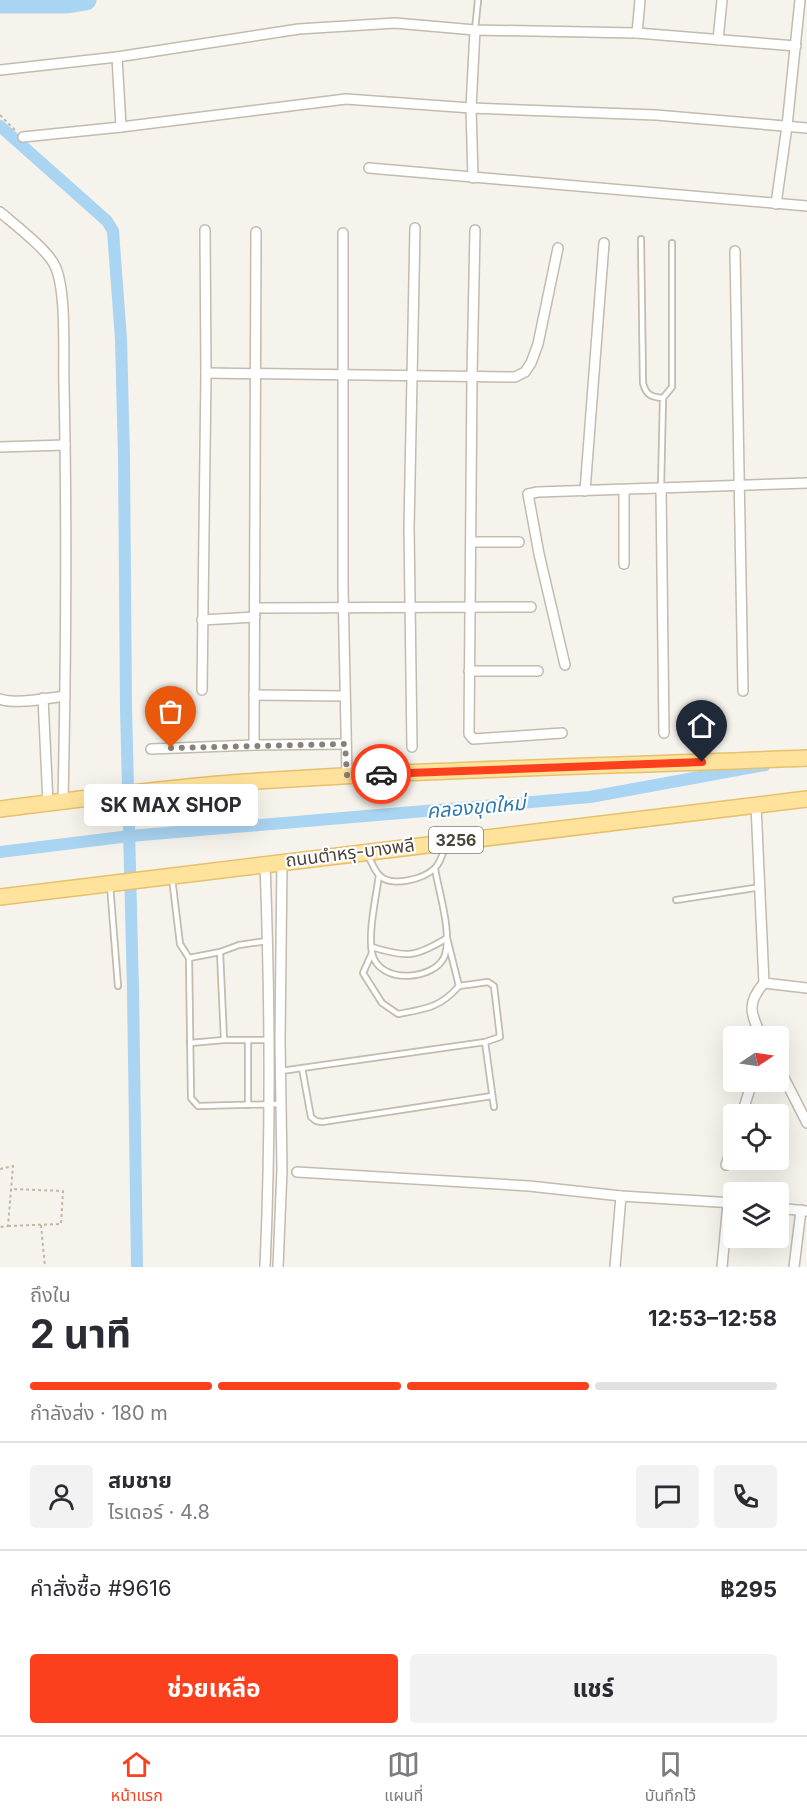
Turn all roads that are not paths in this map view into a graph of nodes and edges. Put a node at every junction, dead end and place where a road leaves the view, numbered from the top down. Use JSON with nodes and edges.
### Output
{"nodes":[{"id":1,"x":478,"y":0,"type":"edge"},
{"id":2,"x":640,"y":0,"type":"edge"},
{"id":3,"x":722,"y":0,"type":"edge"},
{"id":4,"x":800,"y":0,"type":"edge"},
{"id":5,"x":475,"y":30,"type":"junction"},
{"id":6,"x":637,"y":33,"type":"junction"},
{"id":7,"x":718,"y":40,"type":"junction"},
{"id":8,"x":796,"y":46,"type":"junction"},
{"id":9,"x":117,"y":57,"type":"junction"},
{"id":10,"x":0,"y":70,"type":"edge"},
{"id":11,"x":471,"y":108,"type":"junction"},
{"id":12,"x":788,"y":126,"type":"junction"},
{"id":13,"x":121,"y":128,"type":"junction"},
{"id":14,"x":807,"y":128,"type":"edge"},
{"id":15,"x":23,"y":137,"type":"road end"},
{"id":16,"x":369,"y":168,"type":"dead end"},
{"id":17,"x":473,"y":178,"type":"junction"},
{"id":18,"x":776,"y":204,"type":"junction"},
{"id":19,"x":807,"y":206,"type":"edge"},
{"id":20,"x":0,"y":212,"type":"edge"},
{"id":21,"x":415,"y":228,"type":"dead end"},
{"id":22,"x":205,"y":230,"type":"dead end"},
{"id":23,"x":475,"y":230,"type":"dead end"},
{"id":24,"x":256,"y":232,"type":"dead end"},
{"id":25,"x":343,"y":233,"type":"dead end"},
{"id":26,"x":641,"y":239,"type":"dead end"},
{"id":27,"x":604,"y":243,"type":"dead end"},
{"id":28,"x":672,"y":243,"type":"dead end"},
{"id":29,"x":558,"y":248,"type":"dead end"},
{"id":30,"x":735,"y":251,"type":"dead end"},
{"id":31,"x":206,"y":373,"type":"junction"},
{"id":32,"x":256,"y":373,"type":"junction"},
{"id":33,"x":343,"y":375,"type":"junction"},
{"id":34,"x":412,"y":376,"type":"junction"},
{"id":35,"x":472,"y":376,"type":"junction"},
{"id":36,"x":663,"y":398,"type":"junction"},
{"id":37,"x":65,"y":445,"type":"junction"},
{"id":38,"x":0,"y":447,"type":"edge"},
{"id":39,"x":807,"y":483,"type":"edge"},
{"id":40,"x":741,"y":484,"type":"junction"},
{"id":41,"x":624,"y":489,"type":"junction"},
{"id":42,"x":661,"y":489,"type":"junction"},
{"id":43,"x":585,"y":491,"type":"junction"},
{"id":44,"x":471,"y":542,"type":"junction"},
{"id":45,"x":519,"y":542,"type":"dead end"},
{"id":46,"x":624,"y":564,"type":"dead end"},
{"id":47,"x":470,"y":607,"type":"junction"},
{"id":48,"x":531,"y":607,"type":"dead end"},
{"id":49,"x":343,"y":608,"type":"junction"},
{"id":50,"x":409,"y":608,"type":"junction"},
{"id":51,"x":255,"y":613,"type":"junction"},
{"id":52,"x":202,"y":620,"type":"junction"},
{"id":53,"x":565,"y":665,"type":"dead end"},
{"id":54,"x":469,"y":671,"type":"junction"},
{"id":55,"x":538,"y":671,"type":"dead end"},
{"id":56,"x":202,"y":690,"type":"dead end"},
{"id":57,"x":743,"y":691,"type":"dead end"},
{"id":58,"x":254,"y":695,"type":"junction"},
{"id":59,"x":65,"y":696,"type":"junction"},
{"id":60,"x":344,"y":696,"type":"junction"},
{"id":61,"x":0,"y":699,"type":"edge"},
{"id":62,"x":43,"y":699,"type":"junction"},
{"id":63,"x":562,"y":733,"type":"dead end"},
{"id":64,"x":664,"y":733,"type":"dead end"},
{"id":65,"x":345,"y":744,"type":"junction"},
{"id":66,"x":254,"y":745,"type":"junction"},
{"id":67,"x":412,"y":747,"type":"dead end"},
{"id":68,"x":151,"y":749,"type":"dead end"},
{"id":69,"x":807,"y":758,"type":"edge"},
{"id":70,"x":347,"y":776,"type":"junction"},
{"id":71,"x":807,"y":799,"type":"edge"},
{"id":72,"x":55,"y":802,"type":"junction"},
{"id":73,"x":756,"y":805,"type":"junction"},
{"id":74,"x":0,"y":809,"type":"edge"},
{"id":75,"x":447,"y":841,"type":"junction"},
{"id":76,"x":366,"y":851,"type":"junction"},
{"id":77,"x":282,"y":862,"type":"junction"},
{"id":78,"x":265,"y":864,"type":"junction"},
{"id":79,"x":435,"y":869,"type":"junction"},
{"id":80,"x":379,"y":875,"type":"junction"},
{"id":81,"x":164,"y":876,"type":"junction"},
{"id":82,"x":111,"y":882,"type":"junction"},
{"id":83,"x":760,"y":887,"type":"junction"},
{"id":84,"x":0,"y":897,"type":"edge"},
{"id":85,"x":676,"y":900,"type":"dead end"},
{"id":86,"x":447,"y":938,"type":"junction"},
{"id":87,"x":267,"y":941,"type":"junction"},
{"id":88,"x":372,"y":950,"type":"junction"},
{"id":89,"x":220,"y":952,"type":"junction"},
{"id":90,"x":189,"y":958,"type":"junction"},
{"id":91,"x":764,"y":983,"type":"junction"},
{"id":92,"x":118,"y":986,"type":"dead end"},
{"id":93,"x":459,"y":986,"type":"junction"},
{"id":94,"x":807,"y":988,"type":"edge"},
{"id":95,"x":756,"y":1026,"type":"edge"},
{"id":96,"x":224,"y":1040,"type":"junction"},
{"id":97,"x":248,"y":1040,"type":"junction"},
{"id":98,"x":268,"y":1040,"type":"junction"},
{"id":99,"x":485,"y":1042,"type":"junction"},
{"id":100,"x":190,"y":1043,"type":"junction"},
{"id":101,"x":302,"y":1068,"type":"junction"},
{"id":102,"x":281,"y":1071,"type":"junction"},
{"id":103,"x":789,"y":1088,"type":"edge"},
{"id":104,"x":492,"y":1096,"type":"junction"},
{"id":105,"x":270,"y":1104,"type":"junction"},
{"id":106,"x":282,"y":1104,"type":"junction"},
{"id":107,"x":248,"y":1105,"type":"junction"},
{"id":108,"x":494,"y":1107,"type":"dead end"},
{"id":109,"x":807,"y":1123,"type":"edge"},
{"id":110,"x":297,"y":1172,"type":"dead end"},
{"id":111,"x":621,"y":1196,"type":"junction"},
{"id":112,"x":723,"y":1203,"type":"edge"},
{"id":113,"x":789,"y":1209,"type":"edge"},
{"id":114,"x":804,"y":1211,"type":"edge"},
{"id":115,"x":724,"y":1248,"type":"edge"},
{"id":116,"x":265,"y":1267,"type":"edge"},
{"id":117,"x":278,"y":1267,"type":"edge"},
{"id":118,"x":615,"y":1267,"type":"edge"},
{"id":119,"x":722,"y":1267,"type":"edge"},
{"id":120,"x":794,"y":1267,"type":"edge"}],
"edges":[{"from":1,"to":5,"type":"lane"},
{"from":2,"to":6,"type":"street"},
{"from":3,"to":7,"type":"street"},
{"from":4,"to":8,"type":"street"},
{"from":5,"to":6,"type":"street"},
{"from":5,"to":9,"type":"street"},
{"from":5,"to":11,"type":"street"},
{"from":6,"to":7,"type":"street"},
{"from":7,"to":8,"type":"street"},
{"from":8,"to":12,"type":"street"},
{"from":9,"to":10,"type":"street"},
{"from":9,"to":13,"type":"street"},
{"from":11,"to":12,"type":"street"},
{"from":11,"to":13,"type":"street"},
{"from":11,"to":17,"type":"street"},
{"from":12,"to":14,"type":"street"},
{"from":12,"to":18,"type":"street"},
{"from":13,"to":15,"type":"street"},
{"from":16,"to":17,"type":"street"},
{"from":17,"to":18,"type":"street"},
{"from":18,"to":19,"type":"street"},
{"from":20,"to":37,"type":"street"},
{"from":21,"to":34,"type":"street"},
{"from":22,"to":31,"type":"street"},
{"from":23,"to":35,"type":"street"},
{"from":24,"to":32,"type":"street"},
{"from":25,"to":33,"type":"street"},
{"from":26,"to":36,"type":"lane"},
{"from":27,"to":43,"type":"street"},
{"from":28,"to":36,"type":"lane"},
{"from":29,"to":35,"type":"street"},
{"from":30,"to":40,"type":"street"},
{"from":31,"to":32,"type":"street"},
{"from":31,"to":52,"type":"street"},
{"from":32,"to":33,"type":"street"},
{"from":32,"to":51,"type":"street"},
{"from":33,"to":34,"type":"street"},
{"from":33,"to":49,"type":"street"},
{"from":34,"to":35,"type":"street"},
{"from":34,"to":50,"type":"street"},
{"from":35,"to":44,"type":"street"},
{"from":36,"to":42,"type":"lane"},
{"from":37,"to":38,"type":"street"},
{"from":37,"to":59,"type":"street"},
{"from":39,"to":40,"type":"street"},
{"from":40,"to":42,"type":"street"},
{"from":40,"to":57,"type":"street"},
{"from":41,"to":42,"type":"street"},
{"from":41,"to":43,"type":"street"},
{"from":41,"to":46,"type":"street"},
{"from":42,"to":64,"type":"street"},
{"from":43,"to":53,"type":"street"},
{"from":44,"to":45,"type":"street"},
{"from":44,"to":47,"type":"street"},
{"from":47,"to":48,"type":"street"},
{"from":47,"to":50,"type":"street"},
{"from":47,"to":54,"type":"street"},
{"from":49,"to":50,"type":"street"},
{"from":49,"to":51,"type":"street"},
{"from":49,"to":60,"type":"street"},
{"from":50,"to":67,"type":"street"},
{"from":51,"to":52,"type":"street"},
{"from":51,"to":58,"type":"street"},
{"from":52,"to":56,"type":"street"},
{"from":54,"to":55,"type":"street"},
{"from":54,"to":63,"type":"street"},
{"from":58,"to":60,"type":"street"},
{"from":58,"to":66,"type":"street"},
{"from":59,"to":62,"type":"street"},
{"from":59,"to":72,"type":"street"},
{"from":60,"to":65,"type":"street"},
{"from":61,"to":62,"type":"street"},
{"from":62,"to":72,"type":"street"},
{"from":65,"to":66,"type":"street"},
{"from":65,"to":70,"type":"street"},
{"from":66,"to":68,"type":"street"},
{"from":69,"to":70,"type":"main road"},
{"from":70,"to":72,"type":"main road"},
{"from":71,"to":73,"type":"main road","name":"ถนนตำหรุ-บางพลี","number":"3256"},
{"from":72,"to":74,"type":"main road"},
{"from":73,"to":75,"type":"main road","name":"ถนนตำหรุ-บางพลี","number":"3256"},
{"from":73,"to":83,"type":"street"},
{"from":75,"to":76,"type":"main road","name":"ถนนตำหรุ-บางพลี","number":"3256"},
{"from":75,"to":79,"type":"lane"},
{"from":76,"to":77,"type":"main road","name":"ถนนตำหรุ-บางพลี","number":"3256"},
{"from":76,"to":80,"type":"lane"},
{"from":77,"to":78,"type":"main road","name":"ถนนตำหรุ-บางพลี","number":"3256"},
{"from":77,"to":102,"type":"street"},
{"from":78,"to":81,"type":"main road","name":"ถนนตำหรุ-บางพลี","number":"3256"},
{"from":78,"to":87,"type":"street"},
{"from":79,"to":80,"type":"lane"},
{"from":79,"to":86,"type":"lane"},
{"from":80,"to":88,"type":"lane"},
{"from":81,"to":82,"type":"main road","name":"ถนนตำหรุ-บางพลี","number":"3256"},
{"from":81,"to":90,"type":"lane"},
{"from":82,"to":84,"type":"main road","name":"ถนนตำหรุ-บางพลี","number":"3256"},
{"from":82,"to":92,"type":"lane"},
{"from":83,"to":85,"type":"lane"},
{"from":83,"to":91,"type":"street"},
{"from":86,"to":88,"type":"lane"},
{"from":86,"to":88,"type":"lane"},
{"from":86,"to":93,"type":"lane"},
{"from":87,"to":89,"type":"lane"},
{"from":87,"to":98,"type":"street"},
{"from":88,"to":93,"type":"lane"},
{"from":89,"to":90,"type":"lane"},
{"from":89,"to":96,"type":"lane"},
{"from":90,"to":100,"type":"lane"},
{"from":91,"to":94,"type":"street"},
{"from":91,"to":95,"type":"street"},
{"from":93,"to":99,"type":"lane"},
{"from":96,"to":97,"type":"lane"},
{"from":96,"to":100,"type":"lane"},
{"from":97,"to":98,"type":"lane"},
{"from":97,"to":107,"type":"lane"},
{"from":98,"to":105,"type":"street"},
{"from":99,"to":101,"type":"lane"},
{"from":99,"to":104,"type":"lane"},
{"from":100,"to":107,"type":"lane"},
{"from":101,"to":102,"type":"lane"},
{"from":101,"to":104,"type":"lane"},
{"from":102,"to":106,"type":"street"},
{"from":103,"to":109,"type":"street"},
{"from":104,"to":108,"type":"lane"},
{"from":105,"to":106,"type":"lane"},
{"from":105,"to":107,"type":"lane"},
{"from":105,"to":116,"type":"street"},
{"from":106,"to":117,"type":"street"},
{"from":110,"to":111,"type":"street"},
{"from":111,"to":112,"type":"street"},
{"from":111,"to":118,"type":"street"},
{"from":113,"to":114,"type":"street"},
{"from":114,"to":120,"type":"street"},
{"from":115,"to":119,"type":"street"}]}
